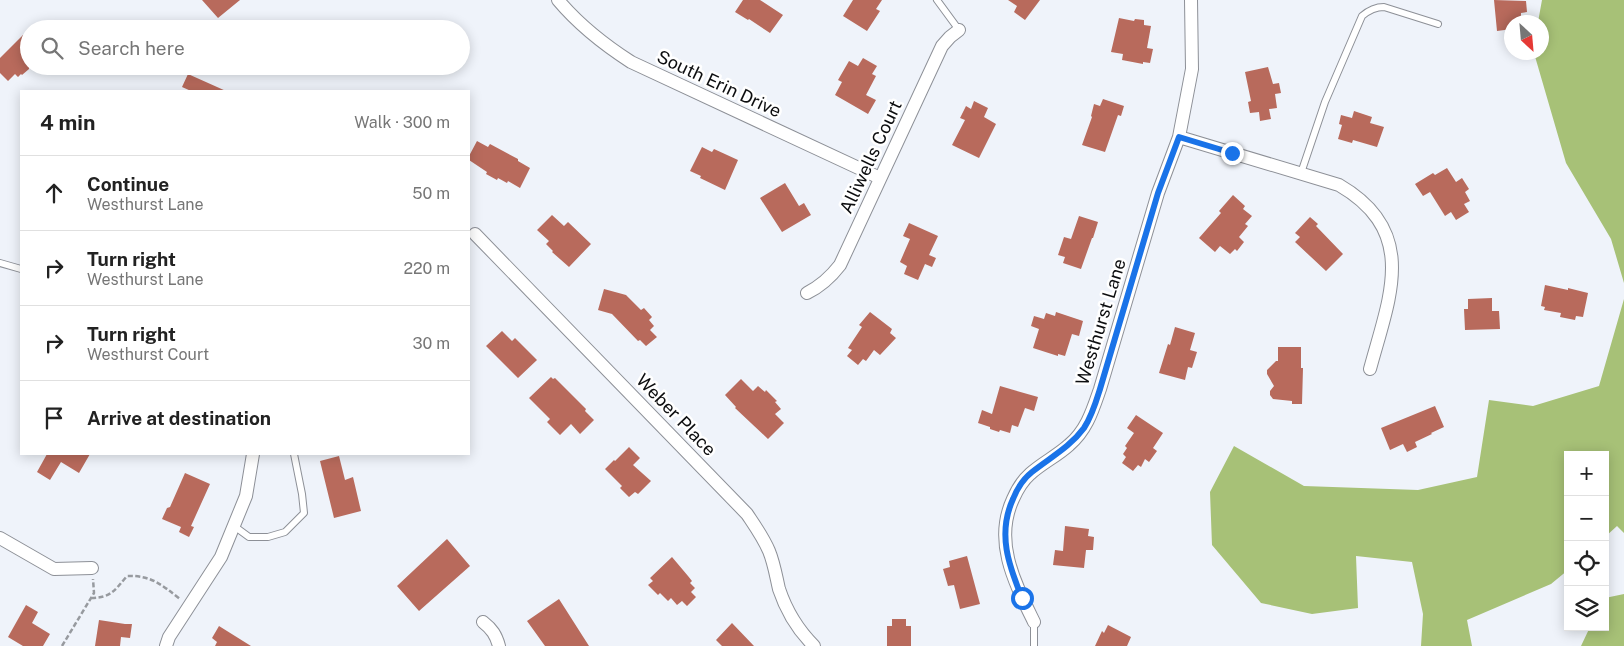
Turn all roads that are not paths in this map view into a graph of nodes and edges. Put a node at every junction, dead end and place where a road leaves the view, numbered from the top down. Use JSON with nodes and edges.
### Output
{"nodes":[{"id":1,"x":558,"y":0,"type":"edge"},
{"id":2,"x":937,"y":0,"type":"edge"},
{"id":3,"x":1191,"y":0,"type":"edge"},
{"id":4,"x":1438,"y":24,"type":"dead end"},
{"id":5,"x":959,"y":30,"type":"joint"},
{"id":6,"x":1179,"y":137,"type":"junction"},
{"id":7,"x":1301,"y":173,"type":"junction"},
{"id":8,"x":880,"y":178,"type":"junction"},
{"id":9,"x":475,"y":234,"type":"dead end"},
{"id":10,"x":0,"y":263,"type":"edge"},
{"id":11,"x":20,"y":269,"type":"edge"},
{"id":12,"x":807,"y":293,"type":"dead end"},
{"id":13,"x":1370,"y":370,"type":"dead end"},
{"id":14,"x":252,"y":455,"type":"edge"},
{"id":15,"x":294,"y":455,"type":"edge"},
{"id":16,"x":234,"y":526,"type":"junction"},
{"id":17,"x":0,"y":538,"type":"edge"},
{"id":18,"x":92,"y":568,"type":"road end"},
{"id":19,"x":483,"y":622,"type":"dead end"},
{"id":20,"x":1034,"y":622,"type":"joint"},
{"id":21,"x":168,"y":642,"type":"edge"},
{"id":22,"x":498,"y":646,"type":"edge"},
{"id":23,"x":814,"y":646,"type":"edge"},
{"id":24,"x":1034,"y":646,"type":"edge"}],
"edges":[{"from":1,"to":8,"type":"street","name":"South Erin Drive"},
{"from":2,"to":5,"type":"lane"},
{"from":3,"to":6,"type":"street","name":"Westhurst Lane"},
{"from":4,"to":7,"type":"lane"},
{"from":5,"to":8,"type":"street","name":"Alliwells Court"},
{"from":6,"to":7,"type":"street"},
{"from":6,"to":20,"type":"street","name":"Westhurst Lane"},
{"from":7,"to":13,"type":"street"},
{"from":8,"to":12,"type":"street","name":"Alliwells Court"},
{"from":9,"to":23,"type":"street","name":"Weber Place"},
{"from":10,"to":11,"type":"lane"},
{"from":14,"to":16,"type":"street"},
{"from":15,"to":16,"type":"lane"},
{"from":16,"to":21,"type":"street"},
{"from":17,"to":18,"type":"street"},
{"from":19,"to":22,"type":"street"},
{"from":20,"to":24,"type":"lane"}]}
